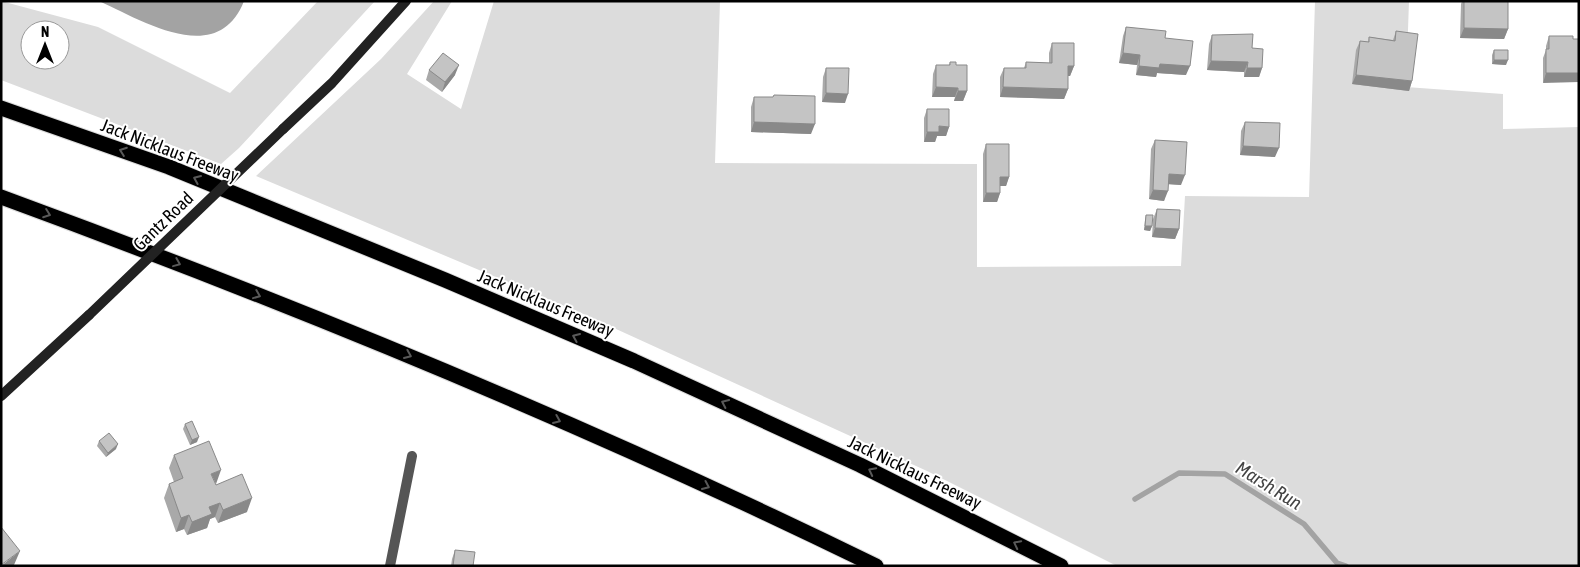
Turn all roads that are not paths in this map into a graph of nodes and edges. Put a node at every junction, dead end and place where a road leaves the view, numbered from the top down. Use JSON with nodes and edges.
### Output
{"nodes":[{"id":1,"x":406,"y":1,"type":"edge"},
{"id":2,"x":1,"y":108,"type":"edge"},
{"id":3,"x":1,"y":197,"type":"edge"},
{"id":4,"x":1,"y":396,"type":"edge"},
{"id":5,"x":412,"y":456,"type":"dead end"},
{"id":6,"x":390,"y":566,"type":"edge"},
{"id":7,"x":876,"y":566,"type":"edge"},
{"id":8,"x":1061,"y":566,"type":"edge"}],
"edges":[{"from":1,"to":4,"type":"main road","name":"Gantz Road","bridge":true},
{"from":8,"to":2,"type":"highway","name":"Jack Nicklaus Freeway","one_way":true},
{"from":3,"to":7,"type":"highway","one_way":true},
{"from":5,"to":6,"type":"street"}]}
